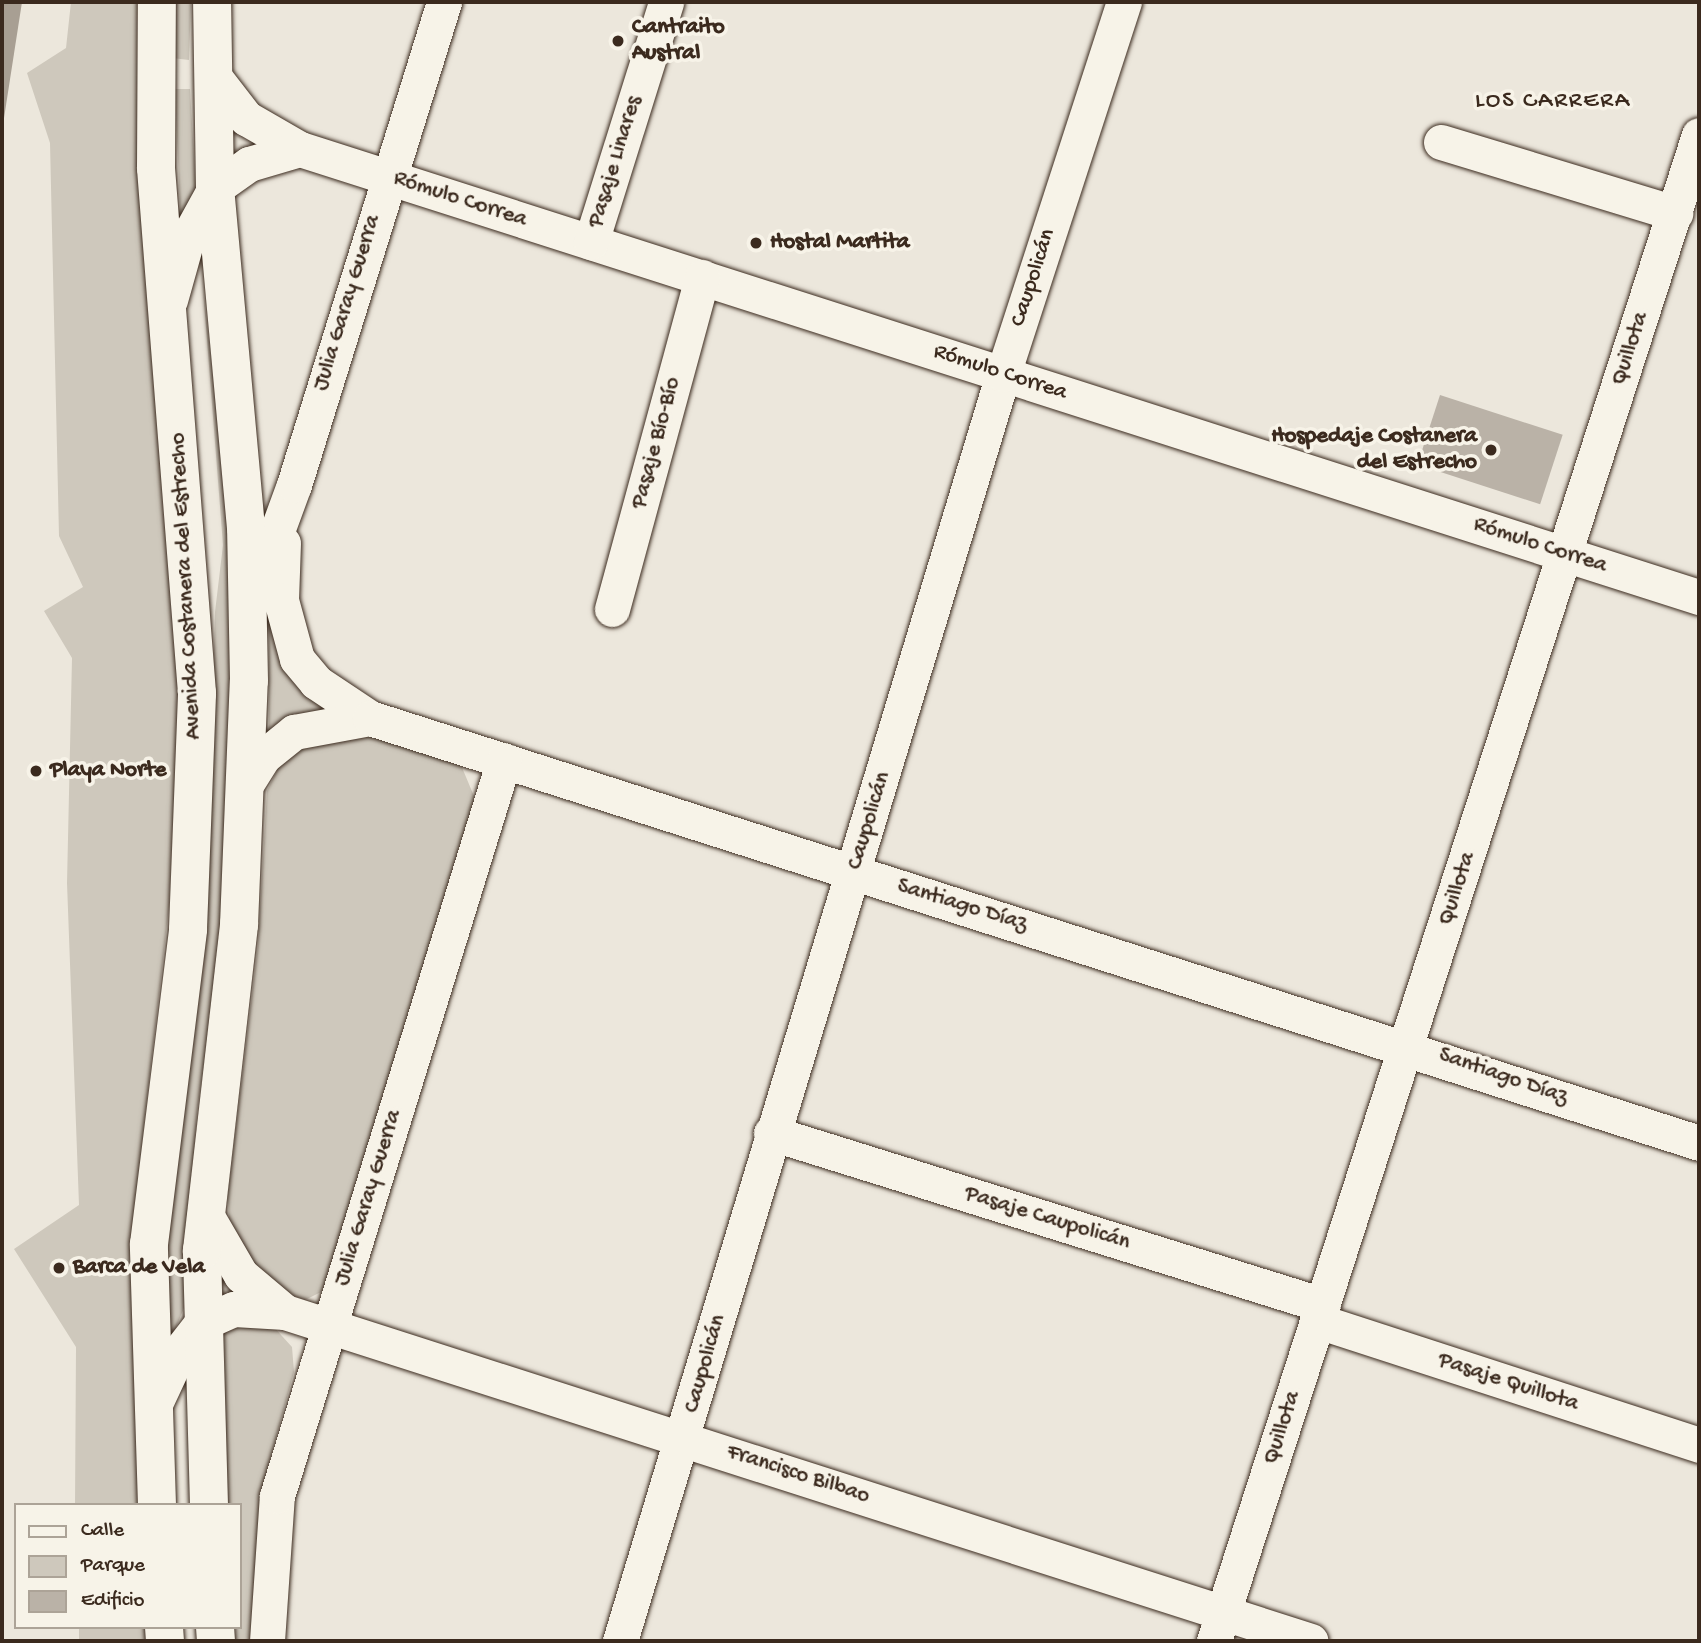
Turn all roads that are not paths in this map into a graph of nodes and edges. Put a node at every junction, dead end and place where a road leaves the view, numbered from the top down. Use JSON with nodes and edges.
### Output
{"nodes":[{"id":1,"x":157,"y":2,"type":"edge"},
{"id":2,"x":212,"y":2,"type":"edge"},
{"id":3,"x":444,"y":2,"type":"edge"},
{"id":4,"x":666,"y":2,"type":"edge"},
{"id":5,"x":1124,"y":2,"type":"edge"},
{"id":6,"x":212,"y":74,"type":"junction"},
{"id":7,"x":1699,"y":135,"type":"edge"},
{"id":8,"x":1441,"y":142,"type":"dead end"},
{"id":9,"x":300,"y":149,"type":"junction"},
{"id":10,"x":385,"y":176,"type":"junction"},
{"id":11,"x":215,"y":188,"type":"junction"},
{"id":12,"x":1675,"y":213,"type":"junction"},
{"id":13,"x":591,"y":242,"type":"junction"},
{"id":14,"x":702,"y":277,"type":"junction"},
{"id":15,"x":167,"y":313,"type":"junction"},
{"id":16,"x":1003,"y":374,"type":"junction"},
{"id":17,"x":294,"y":485,"type":"junction"},
{"id":18,"x":1565,"y":554,"type":"junction"},
{"id":19,"x":1699,"y":597,"type":"edge"},
{"id":20,"x":249,"y":606,"type":"junction"},
{"id":21,"x":612,"y":609,"type":"dead end"},
{"id":22,"x":370,"y":718,"type":"junction"},
{"id":23,"x":504,"y":760,"type":"junction"},
{"id":24,"x":245,"y":786,"type":"junction"},
{"id":25,"x":854,"y":872,"type":"junction"},
{"id":26,"x":1408,"y":1045,"type":"junction"},
{"id":27,"x":771,"y":1133,"type":"junction"},
{"id":28,"x":1699,"y":1143,"type":"edge"},
{"id":29,"x":205,"y":1213,"type":"junction"},
{"id":30,"x":285,"y":1312,"type":"junction"},
{"id":31,"x":1320,"y":1313,"type":"junction"},
{"id":32,"x":202,"y":1323,"type":"junction"},
{"id":33,"x":328,"y":1326,"type":"junction"},
{"id":34,"x":151,"y":1414,"type":"junction"},
{"id":35,"x":685,"y":1439,"type":"junction"},
{"id":36,"x":1699,"y":1445,"type":"edge"},
{"id":37,"x":157,"y":1503,"type":"edge"},
{"id":38,"x":209,"y":1503,"type":"edge"},
{"id":39,"x":1219,"y":1626,"type":"edge"},
{"id":40,"x":267,"y":1641,"type":"edge"},
{"id":41,"x":620,"y":1641,"type":"edge"},
{"id":42,"x":1311,"y":1641,"type":"edge"}],
"edges":[{"from":1,"to":15,"type":"main road","name":"Avenida Costanera del Estrecho"},
{"from":2,"to":6,"type":"main road"},
{"from":3,"to":10,"type":"street","name":"Julia Garay Guerra"},
{"from":4,"to":13,"type":"street","name":"Pasaje Linares"},
{"from":5,"to":16,"type":"street","name":"Caupolicán"},
{"from":6,"to":9,"type":"street","name":"Rómulo Correa"},
{"from":6,"to":11,"type":"main road"},
{"from":7,"to":12,"type":"street","name":"Quillota"},
{"from":8,"to":12,"type":"street"},
{"from":9,"to":10,"type":"street","name":"Rómulo Correa"},
{"from":9,"to":11,"type":"street"},
{"from":10,"to":13,"type":"street","name":"Rómulo Correa"},
{"from":10,"to":17,"type":"street","name":"Julia Garay Guerra"},
{"from":11,"to":15,"type":"street"},
{"from":11,"to":20,"type":"main road"},
{"from":12,"to":18,"type":"street","name":"Quillota"},
{"from":13,"to":14,"type":"street","name":"Rómulo Correa"},
{"from":14,"to":16,"type":"street","name":"Rómulo Correa"},
{"from":14,"to":21,"type":"street","name":"Pasaje Bío-Bío"},
{"from":15,"to":34,"type":"main road","name":"Avenida Costanera del Estrecho"},
{"from":16,"to":18,"type":"street","name":"Rómulo Correa"},
{"from":16,"to":25,"type":"street","name":"Caupolicán"},
{"from":17,"to":20,"type":"street","name":"Julia Garay Guerra"},
{"from":17,"to":22,"type":"street","name":"Julia Garay Guerra"},
{"from":18,"to":19,"type":"street","name":"Rómulo Correa"},
{"from":18,"to":26,"type":"street","name":"Quillota"},
{"from":20,"to":24,"type":"main road"},
{"from":22,"to":23,"type":"street","name":"Santiago Díaz"},
{"from":22,"to":24,"type":"street","name":"Santiago Díaz"},
{"from":23,"to":25,"type":"street","name":"Santiago Díaz"},
{"from":23,"to":33,"type":"street","name":"Julia Garay Guerra"},
{"from":24,"to":29,"type":"main road"},
{"from":25,"to":26,"type":"street","name":"Santiago Díaz"},
{"from":25,"to":27,"type":"street","name":"Caupolicán"},
{"from":26,"to":28,"type":"street","name":"Santiago Díaz"},
{"from":26,"to":31,"type":"street","name":"Quillota"},
{"from":27,"to":31,"type":"street","name":"Pasaje Caupolicán"},
{"from":27,"to":35,"type":"street","name":"Caupolicán"},
{"from":29,"to":30,"type":"street","name":"Francisco Bilbao"},
{"from":29,"to":32,"type":"main road"},
{"from":30,"to":32,"type":"street","name":"Francisco Bilbao"},
{"from":30,"to":33,"type":"street","name":"Francisco Bilbao"},
{"from":31,"to":36,"type":"street","name":"Pasaje Quillota"},
{"from":31,"to":39,"type":"street","name":"Quillota"},
{"from":32,"to":34,"type":"street","name":"Francisco Bilbao"},
{"from":32,"to":38,"type":"main road"},
{"from":33,"to":35,"type":"street","name":"Francisco Bilbao"},
{"from":33,"to":40,"type":"street","name":"Julia Garay Guerra"},
{"from":34,"to":37,"type":"main road","name":"Avenida Costanera del Estrecho"},
{"from":35,"to":39,"type":"street","name":"Francisco Bilbao"},
{"from":35,"to":41,"type":"street","name":"Caupolicán"},
{"from":39,"to":42,"type":"street","name":"Francisco Bilbao"}]}
